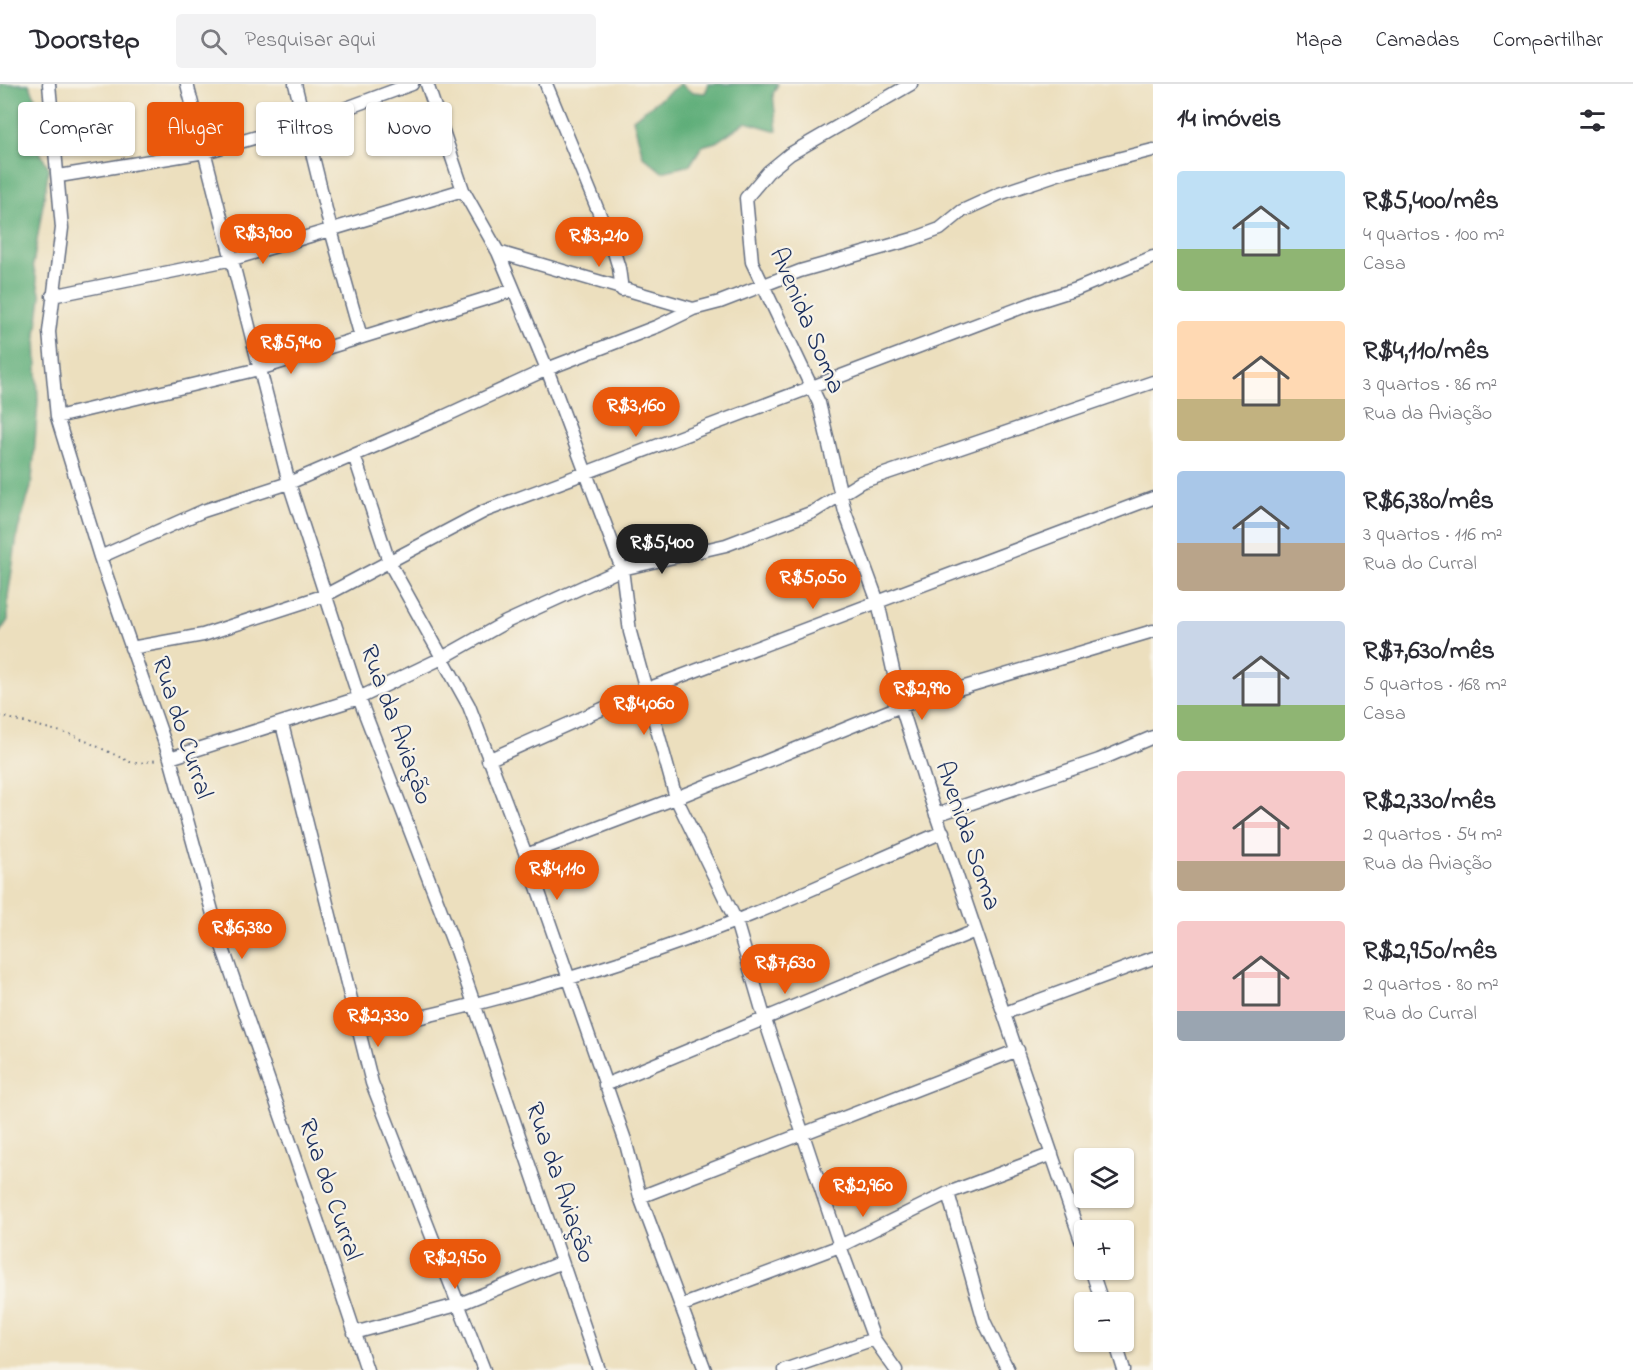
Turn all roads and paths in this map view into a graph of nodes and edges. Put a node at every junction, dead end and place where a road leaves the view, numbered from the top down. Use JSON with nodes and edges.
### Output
{"nodes":[{"id":1,"x":49,"y":84,"type":"edge"},
{"id":2,"x":187,"y":84,"type":"edge"},
{"id":3,"x":295,"y":84,"type":"edge"},
{"id":4,"x":412,"y":84,"type":"edge"},
{"id":5,"x":427,"y":84,"type":"edge"},
{"id":6,"x":546,"y":84,"type":"edge"},
{"id":7,"x":911,"y":84,"type":"edge"},
{"id":8,"x":192,"y":102,"type":"edge"},
{"id":9,"x":300,"y":102,"type":"edge"},
{"id":10,"x":354,"y":105,"type":"edge"},
{"id":11,"x":1153,"y":150,"type":"edge"},
{"id":12,"x":181,"y":156,"type":"edge"},
{"id":13,"x":206,"y":156,"type":"edge"},
{"id":14,"x":314,"y":156,"type":"edge"},
{"id":15,"x":59,"y":176,"type":"junction"},
{"id":16,"x":463,"y":190,"type":"junction"},
{"id":17,"x":331,"y":230,"type":"junction"},
{"id":18,"x":498,"y":252,"type":"junction"},
{"id":19,"x":1153,"y":257,"type":"edge"},
{"id":20,"x":233,"y":259,"type":"junction"},
{"id":21,"x":764,"y":286,"type":"junction"},
{"id":22,"x":514,"y":290,"type":"junction"},
{"id":23,"x":622,"y":290,"type":"junction"},
{"id":24,"x":52,"y":296,"type":"junction"},
{"id":25,"x":693,"y":309,"type":"junction"},
{"id":26,"x":361,"y":337,"type":"junction"},
{"id":27,"x":259,"y":369,"type":"junction"},
{"id":28,"x":547,"y":369,"type":"junction"},
{"id":29,"x":1153,"y":382,"type":"edge"},
{"id":30,"x":814,"y":388,"type":"junction"},
{"id":31,"x":57,"y":417,"type":"junction"},
{"id":32,"x":354,"y":455,"type":"junction"},
{"id":33,"x":585,"y":473,"type":"junction"},
{"id":34,"x":289,"y":483,"type":"junction"},
{"id":35,"x":841,"y":494,"type":"junction"},
{"id":36,"x":1153,"y":498,"type":"edge"},
{"id":37,"x":100,"y":557,"type":"junction"},
{"id":38,"x":389,"y":562,"type":"junction"},
{"id":39,"x":622,"y":569,"type":"junction"},
{"id":40,"x":326,"y":595,"type":"junction"},
{"id":41,"x":878,"y":602,"type":"junction"},
{"id":42,"x":1153,"y":631,"type":"edge"},
{"id":43,"x":131,"y":648,"type":"junction"},
{"id":44,"x":442,"y":658,"type":"junction"},
{"id":45,"x":647,"y":689,"type":"junction"},
{"id":46,"x":359,"y":698,"type":"junction"},
{"id":47,"x":901,"y":706,"type":"junction"},
{"id":48,"x":0,"y":716,"type":"edge"},
{"id":49,"x":282,"y":724,"type":"junction"},
{"id":50,"x":1153,"y":737,"type":"edge"},
{"id":51,"x":170,"y":758,"type":"junction"},
{"id":52,"x":488,"y":760,"type":"junction"},
{"id":53,"x":676,"y":798,"type":"junction"},
{"id":54,"x":936,"y":815,"type":"junction"},
{"id":55,"x":943,"y":832,"type":"junction"},
{"id":56,"x":526,"y":855,"type":"junction"},
{"id":57,"x":736,"y":921,"type":"junction"},
{"id":58,"x":975,"y":931,"type":"junction"},
{"id":59,"x":1153,"y":958,"type":"edge"},
{"id":60,"x":568,"y":979,"type":"junction"},
{"id":61,"x":475,"y":1006,"type":"junction"},
{"id":62,"x":1005,"y":1013,"type":"junction"},
{"id":63,"x":765,"y":1020,"type":"junction"},
{"id":64,"x":358,"y":1031,"type":"junction"},
{"id":65,"x":1018,"y":1050,"type":"junction"},
{"id":66,"x":606,"y":1085,"type":"junction"},
{"id":67,"x":802,"y":1133,"type":"junction"},
{"id":68,"x":1052,"y":1154,"type":"junction"},
{"id":69,"x":948,"y":1193,"type":"junction"},
{"id":70,"x":640,"y":1197,"type":"junction"},
{"id":71,"x":1074,"y":1220,"type":"edge"},
{"id":72,"x":840,"y":1246,"type":"junction"},
{"id":73,"x":562,"y":1262,"type":"junction"},
{"id":74,"x":457,"y":1305,"type":"junction"},
{"id":75,"x":683,"y":1305,"type":"junction"},
{"id":76,"x":354,"y":1333,"type":"junction"},
{"id":77,"x":874,"y":1339,"type":"junction"},
{"id":78,"x":1118,"y":1352,"type":"edge"},
{"id":79,"x":367,"y":1370,"type":"edge"},
{"id":80,"x":484,"y":1370,"type":"edge"},
{"id":81,"x":599,"y":1370,"type":"edge"},
{"id":82,"x":705,"y":1370,"type":"edge"},
{"id":83,"x":784,"y":1370,"type":"edge"},
{"id":84,"x":896,"y":1370,"type":"edge"},
{"id":85,"x":1008,"y":1370,"type":"edge"},
{"id":86,"x":1124,"y":1370,"type":"edge"}],
"edges":[{"from":1,"to":15,"type":"street","name":"Rua do Curral"},
{"from":2,"to":8,"type":"street","name":"Rua da Aviação"},
{"from":3,"to":9,"type":"street"},
{"from":4,"to":10,"type":"street"},
{"from":5,"to":16,"type":"street"},
{"from":6,"to":23,"type":"street"},
{"from":7,"to":21,"type":"street","name":"Avenida Soma"},
{"from":11,"to":21,"type":"street"},
{"from":12,"to":15,"type":"street"},
{"from":13,"to":20,"type":"street","name":"Rua da Aviação"},
{"from":14,"to":17,"type":"street"},
{"from":15,"to":24,"type":"street","name":"Rua do Curral"},
{"from":16,"to":17,"type":"street"},
{"from":16,"to":18,"type":"street"},
{"from":17,"to":20,"type":"street"},
{"from":17,"to":26,"type":"street"},
{"from":18,"to":22,"type":"street"},
{"from":18,"to":23,"type":"street"},
{"from":19,"to":30,"type":"street"},
{"from":20,"to":24,"type":"street"},
{"from":20,"to":27,"type":"street","name":"Rua da Aviação"},
{"from":21,"to":25,"type":"street"},
{"from":21,"to":30,"type":"street","name":"Avenida Soma"},
{"from":22,"to":26,"type":"street"},
{"from":22,"to":28,"type":"street"},
{"from":23,"to":25,"type":"street"},
{"from":24,"to":31,"type":"street","name":"Rua do Curral"},
{"from":25,"to":28,"type":"street"},
{"from":26,"to":27,"type":"street"},
{"from":27,"to":31,"type":"street"},
{"from":27,"to":34,"type":"street","name":"Rua da Aviação"},
{"from":28,"to":32,"type":"street"},
{"from":28,"to":33,"type":"street"},
{"from":29,"to":35,"type":"street"},
{"from":30,"to":33,"type":"street"},
{"from":30,"to":35,"type":"street","name":"Avenida Soma"},
{"from":31,"to":37,"type":"street","name":"Rua do Curral"},
{"from":32,"to":34,"type":"street"},
{"from":32,"to":38,"type":"street"},
{"from":33,"to":38,"type":"street"},
{"from":33,"to":39,"type":"street"},
{"from":34,"to":37,"type":"street"},
{"from":34,"to":40,"type":"street","name":"Rua da Aviação"},
{"from":35,"to":39,"type":"street"},
{"from":35,"to":41,"type":"street","name":"Avenida Soma"},
{"from":36,"to":41,"type":"street"},
{"from":37,"to":43,"type":"street","name":"Rua do Curral"},
{"from":38,"to":40,"type":"street"},
{"from":38,"to":44,"type":"street"},
{"from":39,"to":44,"type":"street"},
{"from":39,"to":45,"type":"street"},
{"from":40,"to":43,"type":"street"},
{"from":40,"to":46,"type":"street","name":"Rua da Aviação"},
{"from":41,"to":45,"type":"street"},
{"from":41,"to":47,"type":"street","name":"Avenida Soma"},
{"from":42,"to":47,"type":"street"},
{"from":43,"to":51,"type":"street","name":"Rua do Curral"},
{"from":44,"to":46,"type":"street"},
{"from":44,"to":52,"type":"street"},
{"from":45,"to":52,"type":"street"},
{"from":45,"to":53,"type":"street"},
{"from":46,"to":49,"type":"street"},
{"from":46,"to":61,"type":"street","name":"Rua da Aviação"},
{"from":47,"to":53,"type":"street"},
{"from":47,"to":54,"type":"street","name":"Avenida Soma"},
{"from":48,"to":51,"type":"path"},
{"from":49,"to":51,"type":"street"},
{"from":49,"to":64,"type":"street"},
{"from":50,"to":54,"type":"street"},
{"from":51,"to":76,"type":"street","name":"Rua do Curral"},
{"from":52,"to":56,"type":"street"},
{"from":53,"to":56,"type":"street"},
{"from":53,"to":57,"type":"street"},
{"from":54,"to":55,"type":"street","name":"Avenida Soma"},
{"from":55,"to":57,"type":"street"},
{"from":55,"to":58,"type":"street","name":"Avenida Soma"},
{"from":56,"to":60,"type":"street"},
{"from":57,"to":60,"type":"street"},
{"from":57,"to":63,"type":"street"},
{"from":58,"to":62,"type":"street","name":"Avenida Soma"},
{"from":58,"to":63,"type":"street"},
{"from":59,"to":62,"type":"street"},
{"from":60,"to":61,"type":"street"},
{"from":60,"to":66,"type":"street"},
{"from":61,"to":64,"type":"street"},
{"from":61,"to":73,"type":"street","name":"Rua da Aviação"},
{"from":62,"to":65,"type":"street","name":"Avenida Soma"},
{"from":63,"to":66,"type":"street"},
{"from":63,"to":67,"type":"street"},
{"from":64,"to":74,"type":"street"},
{"from":65,"to":67,"type":"street"},
{"from":65,"to":68,"type":"street","name":"Avenida Soma"},
{"from":66,"to":70,"type":"street"},
{"from":67,"to":70,"type":"street"},
{"from":67,"to":72,"type":"street"},
{"from":68,"to":69,"type":"street"},
{"from":68,"to":71,"type":"street","name":"Avenida Soma"},
{"from":69,"to":72,"type":"street"},
{"from":69,"to":85,"type":"street"},
{"from":70,"to":75,"type":"street"},
{"from":72,"to":75,"type":"street"},
{"from":72,"to":77,"type":"street"},
{"from":73,"to":74,"type":"street"},
{"from":73,"to":81,"type":"street","name":"Rua da Aviação"},
{"from":74,"to":76,"type":"street"},
{"from":74,"to":80,"type":"street"},
{"from":75,"to":82,"type":"street"},
{"from":76,"to":79,"type":"street","name":"Rua do Curral"},
{"from":77,"to":83,"type":"street"},
{"from":77,"to":84,"type":"street"},
{"from":78,"to":86,"type":"street"}]}
